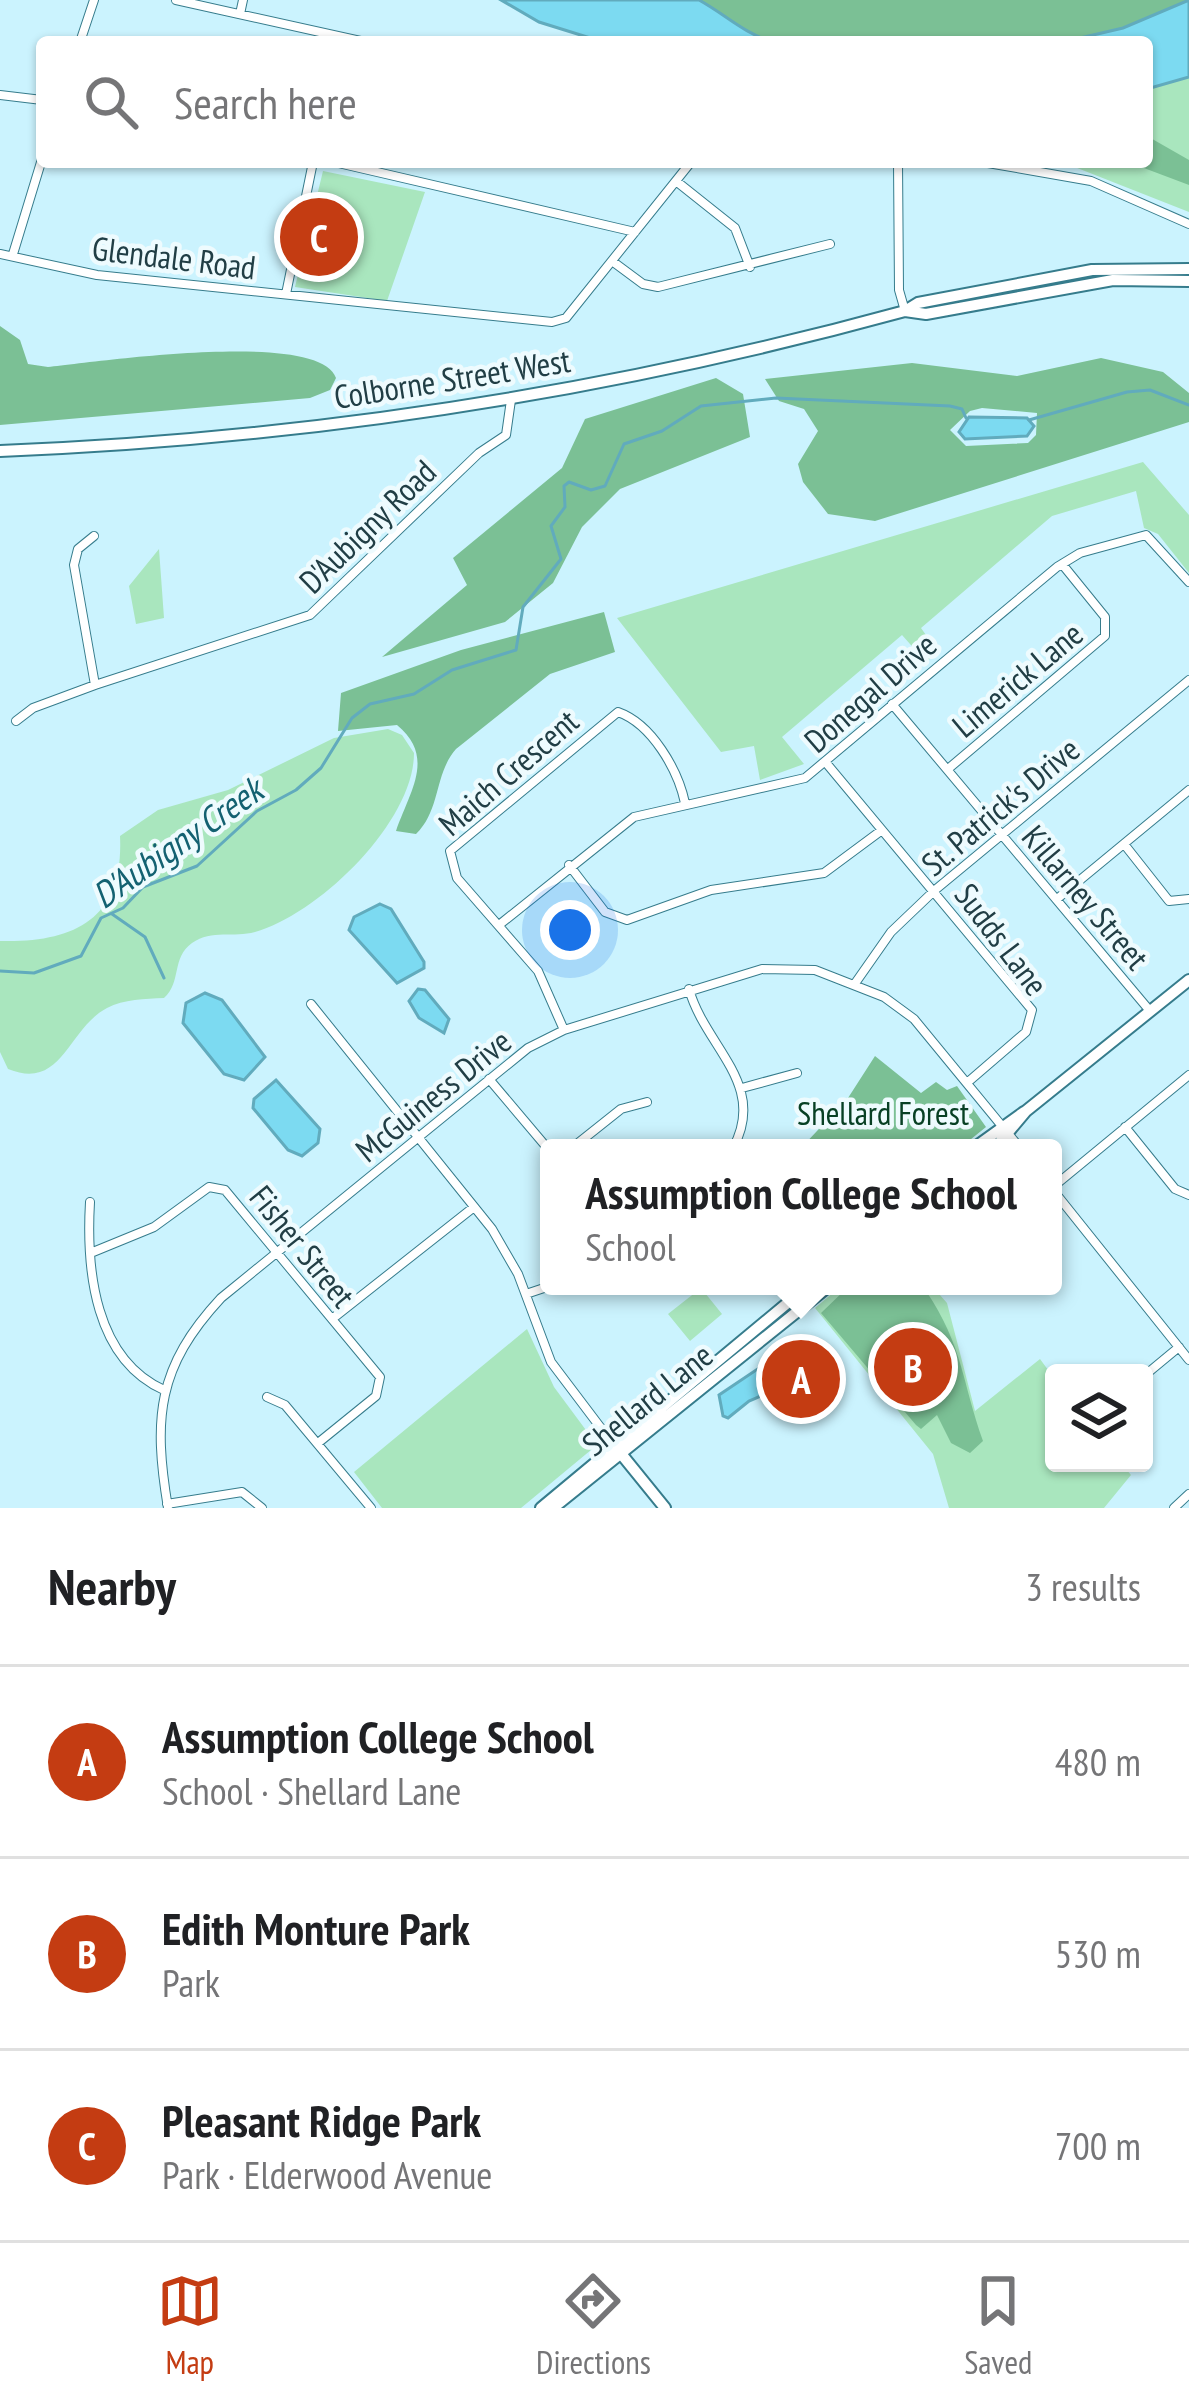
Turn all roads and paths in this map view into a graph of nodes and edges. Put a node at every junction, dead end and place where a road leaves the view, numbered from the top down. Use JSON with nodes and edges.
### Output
{"nodes":[{"id":1,"x":94,"y":0,"type":"edge"},
{"id":2,"x":176,"y":0,"type":"edge"},
{"id":3,"x":243,"y":0,"type":"edge"},
{"id":4,"x":240,"y":14,"type":"junction"},
{"id":5,"x":82,"y":36,"type":"edge"},
{"id":6,"x":328,"y":36,"type":"edge"},
{"id":7,"x":0,"y":94,"type":"edge"},
{"id":8,"x":36,"y":99,"type":"edge"},
{"id":9,"x":39,"y":168,"type":"edge"},
{"id":10,"x":313,"y":168,"type":"edge"},
{"id":11,"x":360,"y":168,"type":"edge"},
{"id":12,"x":686,"y":168,"type":"edge"},
{"id":13,"x":898,"y":168,"type":"edge"},
{"id":14,"x":1016,"y":168,"type":"edge"},
{"id":15,"x":676,"y":181,"type":"junction"},
{"id":16,"x":1189,"y":224,"type":"edge"},
{"id":17,"x":635,"y":232,"type":"junction"},
{"id":18,"x":830,"y":244,"type":"dead end"},
{"id":19,"x":0,"y":254,"type":"edge"},
{"id":20,"x":13,"y":254,"type":"junction"},
{"id":21,"x":612,"y":261,"type":"junction"},
{"id":22,"x":750,"y":267,"type":"junction"},
{"id":23,"x":1189,"y":268,"type":"edge"},
{"id":24,"x":1189,"y":281,"type":"edge"},
{"id":25,"x":286,"y":294,"type":"junction"},
{"id":26,"x":905,"y":311,"type":"junction"},
{"id":27,"x":511,"y":400,"type":"junction"},
{"id":28,"x":0,"y":451,"type":"edge"},
{"id":29,"x":94,"y":536,"type":"dead end"},
{"id":30,"x":1062,"y":564,"type":"junction"},
{"id":31,"x":1189,"y":582,"type":"edge"},
{"id":32,"x":1189,"y":680,"type":"edge"},
{"id":33,"x":95,"y":685,"type":"junction"},
{"id":34,"x":892,"y":704,"type":"junction"},
{"id":35,"x":16,"y":722,"type":"dead end"},
{"id":36,"x":827,"y":764,"type":"junction"},
{"id":37,"x":948,"y":770,"type":"junction"},
{"id":38,"x":1189,"y":790,"type":"edge"},
{"id":39,"x":685,"y":803,"type":"junction"},
{"id":40,"x":882,"y":830,"type":"junction"},
{"id":41,"x":1003,"y":835,"type":"junction"},
{"id":42,"x":1124,"y":844,"type":"junction"},
{"id":43,"x":569,"y":865,"type":"junction"},
{"id":44,"x":935,"y":890,"type":"junction"},
{"id":45,"x":1057,"y":899,"type":"junction"},
{"id":46,"x":1189,"y":899,"type":"edge"},
{"id":47,"x":499,"y":925,"type":"junction"},
{"id":48,"x":1189,"y":980,"type":"edge"},
{"id":49,"x":856,"y":982,"type":"junction"},
{"id":50,"x":689,"y":989,"type":"junction"},
{"id":51,"x":311,"y":1004,"type":"dead end"},
{"id":52,"x":1150,"y":1012,"type":"junction"},
{"id":53,"x":564,"y":1030,"type":"junction"},
{"id":54,"x":797,"y":1073,"type":"dead end"},
{"id":55,"x":1189,"y":1075,"type":"edge"},
{"id":56,"x":489,"y":1079,"type":"junction"},
{"id":57,"x":968,"y":1082,"type":"junction"},
{"id":58,"x":742,"y":1088,"type":"junction"},
{"id":59,"x":646,"y":1102,"type":"dead end"},
{"id":60,"x":1125,"y":1127,"type":"junction"},
{"id":61,"x":1005,"y":1130,"type":"junction"},
{"id":62,"x":418,"y":1135,"type":"junction"},
{"id":63,"x":540,"y":1139,"type":"edge"},
{"id":64,"x":583,"y":1139,"type":"edge"},
{"id":65,"x":736,"y":1139,"type":"edge"},
{"id":66,"x":990,"y":1139,"type":"edge"},
{"id":67,"x":1000,"y":1139,"type":"edge"},
{"id":68,"x":1012,"y":1139,"type":"edge"},
{"id":69,"x":1062,"y":1181,"type":"edge"},
{"id":70,"x":1189,"y":1195,"type":"edge"},
{"id":71,"x":1062,"y":1200,"type":"edge"},
{"id":72,"x":90,"y":1202,"type":"dead end"},
{"id":73,"x":474,"y":1207,"type":"junction"},
{"id":74,"x":93,"y":1252,"type":"junction"},
{"id":75,"x":278,"y":1253,"type":"junction"},
{"id":76,"x":540,"y":1289,"type":"edge"},
{"id":77,"x":526,"y":1294,"type":"junction"},
{"id":78,"x":798,"y":1295,"type":"edge"},
{"id":79,"x":818,"y":1295,"type":"edge"},
{"id":80,"x":332,"y":1319,"type":"junction"},
{"id":81,"x":1179,"y":1347,"type":"junction"},
{"id":82,"x":1189,"y":1360,"type":"edge"},
{"id":83,"x":1153,"y":1369,"type":"edge"},
{"id":84,"x":164,"y":1390,"type":"junction"},
{"id":85,"x":267,"y":1397,"type":"dead end"},
{"id":86,"x":318,"y":1443,"type":"junction"},
{"id":87,"x":619,"y":1451,"type":"junction"},
{"id":88,"x":1189,"y":1494,"type":"edge"},
{"id":89,"x":167,"y":1506,"type":"edge"},
{"id":90,"x":262,"y":1508,"type":"edge"},
{"id":91,"x":371,"y":1508,"type":"edge"},
{"id":92,"x":541,"y":1508,"type":"edge"},
{"id":93,"x":554,"y":1508,"type":"edge"},
{"id":94,"x":665,"y":1508,"type":"edge"},
{"id":95,"x":1174,"y":1508,"type":"edge"}],
"edges":[{"from":1,"to":5,"type":"street"},
{"from":2,"to":4,"type":"street"},
{"from":3,"to":4,"type":"street"},
{"from":4,"to":6,"type":"street"},
{"from":7,"to":8,"type":"street"},
{"from":9,"to":20,"type":"street"},
{"from":10,"to":25,"type":"street"},
{"from":11,"to":17,"type":"street"},
{"from":12,"to":15,"type":"street"},
{"from":13,"to":26,"type":"street"},
{"from":14,"to":16,"type":"street"},
{"from":15,"to":17,"type":"street"},
{"from":15,"to":22,"type":"street"},
{"from":17,"to":21,"type":"street"},
{"from":18,"to":22,"type":"street"},
{"from":19,"to":20,"type":"street","name":"Glendale Road"},
{"from":20,"to":25,"type":"street","name":"Glendale Road"},
{"from":21,"to":22,"type":"street"},
{"from":21,"to":25,"type":"street","name":"Glendale Road"},
{"from":23,"to":26,"type":"main road","name":"Colborne Street West"},
{"from":24,"to":26,"type":"main road","name":"Colborne Street West"},
{"from":26,"to":27,"type":"main road","name":"Colborne Street West"},
{"from":27,"to":28,"type":"main road","name":"Colborne Street West"},
{"from":27,"to":33,"type":"street","name":"D'Aubigny Road"},
{"from":29,"to":33,"type":"street"},
{"from":30,"to":31,"type":"street","name":"Donegal Drive"},
{"from":30,"to":34,"type":"street","name":"Donegal Drive"},
{"from":30,"to":37,"type":"street","name":"Limerick Lane"},
{"from":32,"to":41,"type":"street","name":"St. Patrick's Drive"},
{"from":33,"to":35,"type":"street","name":"D'Aubigny Road"},
{"from":34,"to":36,"type":"street","name":"Donegal Drive"},
{"from":34,"to":37,"type":"street","name":"Killarney Street"},
{"from":36,"to":39,"type":"street","name":"Donegal Drive"},
{"from":36,"to":40,"type":"street","name":"Sudds Lane"},
{"from":37,"to":41,"type":"street","name":"Killarney Street"},
{"from":38,"to":42,"type":"street"},
{"from":39,"to":43,"type":"street","name":"Donegal Drive"},
{"from":39,"to":47,"type":"street","name":"Maich Crescent"},
{"from":40,"to":43,"type":"street"},
{"from":40,"to":44,"type":"street","name":"Sudds Lane"},
{"from":41,"to":44,"type":"street","name":"St. Patrick's Drive"},
{"from":41,"to":45,"type":"street","name":"Killarney Street"},
{"from":42,"to":45,"type":"street"},
{"from":42,"to":46,"type":"street"},
{"from":43,"to":47,"type":"street","name":"Donegal Drive"},
{"from":44,"to":49,"type":"street","name":"St. Patrick's Drive"},
{"from":44,"to":57,"type":"street","name":"Sudds Lane"},
{"from":45,"to":52,"type":"street","name":"Killarney Street"},
{"from":47,"to":53,"type":"street","name":"Maich Crescent"},
{"from":48,"to":52,"type":"main road"},
{"from":49,"to":50,"type":"street","name":"McGuiness Drive"},
{"from":49,"to":57,"type":"street","name":"McGuiness Drive"},
{"from":50,"to":53,"type":"street","name":"McGuiness Drive"},
{"from":50,"to":58,"type":"street"},
{"from":51,"to":62,"type":"street"},
{"from":52,"to":61,"type":"main road"},
{"from":53,"to":56,"type":"street","name":"McGuiness Drive"},
{"from":54,"to":58,"type":"street"},
{"from":55,"to":60,"type":"street"},
{"from":56,"to":62,"type":"street","name":"McGuiness Drive"},
{"from":56,"to":63,"type":"street"},
{"from":57,"to":61,"type":"street","name":"McGuiness Drive"},
{"from":58,"to":65,"type":"street"},
{"from":59,"to":64,"type":"street"},
{"from":60,"to":69,"type":"street"},
{"from":60,"to":70,"type":"street"},
{"from":61,"to":66,"type":"main road"},
{"from":61,"to":67,"type":"main road"},
{"from":61,"to":68,"type":"street","name":"McGuiness Drive"},
{"from":62,"to":73,"type":"street"},
{"from":62,"to":75,"type":"street","name":"McGuiness Drive"},
{"from":71,"to":81,"type":"street"},
{"from":72,"to":74,"type":"street"},
{"from":73,"to":77,"type":"street"},
{"from":73,"to":80,"type":"street"},
{"from":74,"to":75,"type":"street","name":"Fisher Street"},
{"from":74,"to":84,"type":"street"},
{"from":75,"to":80,"type":"street","name":"Fisher Street"},
{"from":75,"to":84,"type":"street","name":"McGuiness Drive"},
{"from":76,"to":77,"type":"street"},
{"from":77,"to":87,"type":"street"},
{"from":78,"to":87,"type":"main road","name":"Shellard Lane"},
{"from":79,"to":87,"type":"main road","name":"Shellard Lane"},
{"from":80,"to":86,"type":"street","name":"Fisher Street"},
{"from":81,"to":82,"type":"street"},
{"from":81,"to":83,"type":"street"},
{"from":84,"to":89,"type":"street","name":"McGuiness Drive"},
{"from":85,"to":86,"type":"street"},
{"from":86,"to":91,"type":"street"},
{"from":87,"to":92,"type":"main road","name":"Shellard Lane"},
{"from":87,"to":93,"type":"main road","name":"Shellard Lane"},
{"from":87,"to":94,"type":"main road"},
{"from":88,"to":95,"type":"street"},
{"from":89,"to":90,"type":"street"}]}
